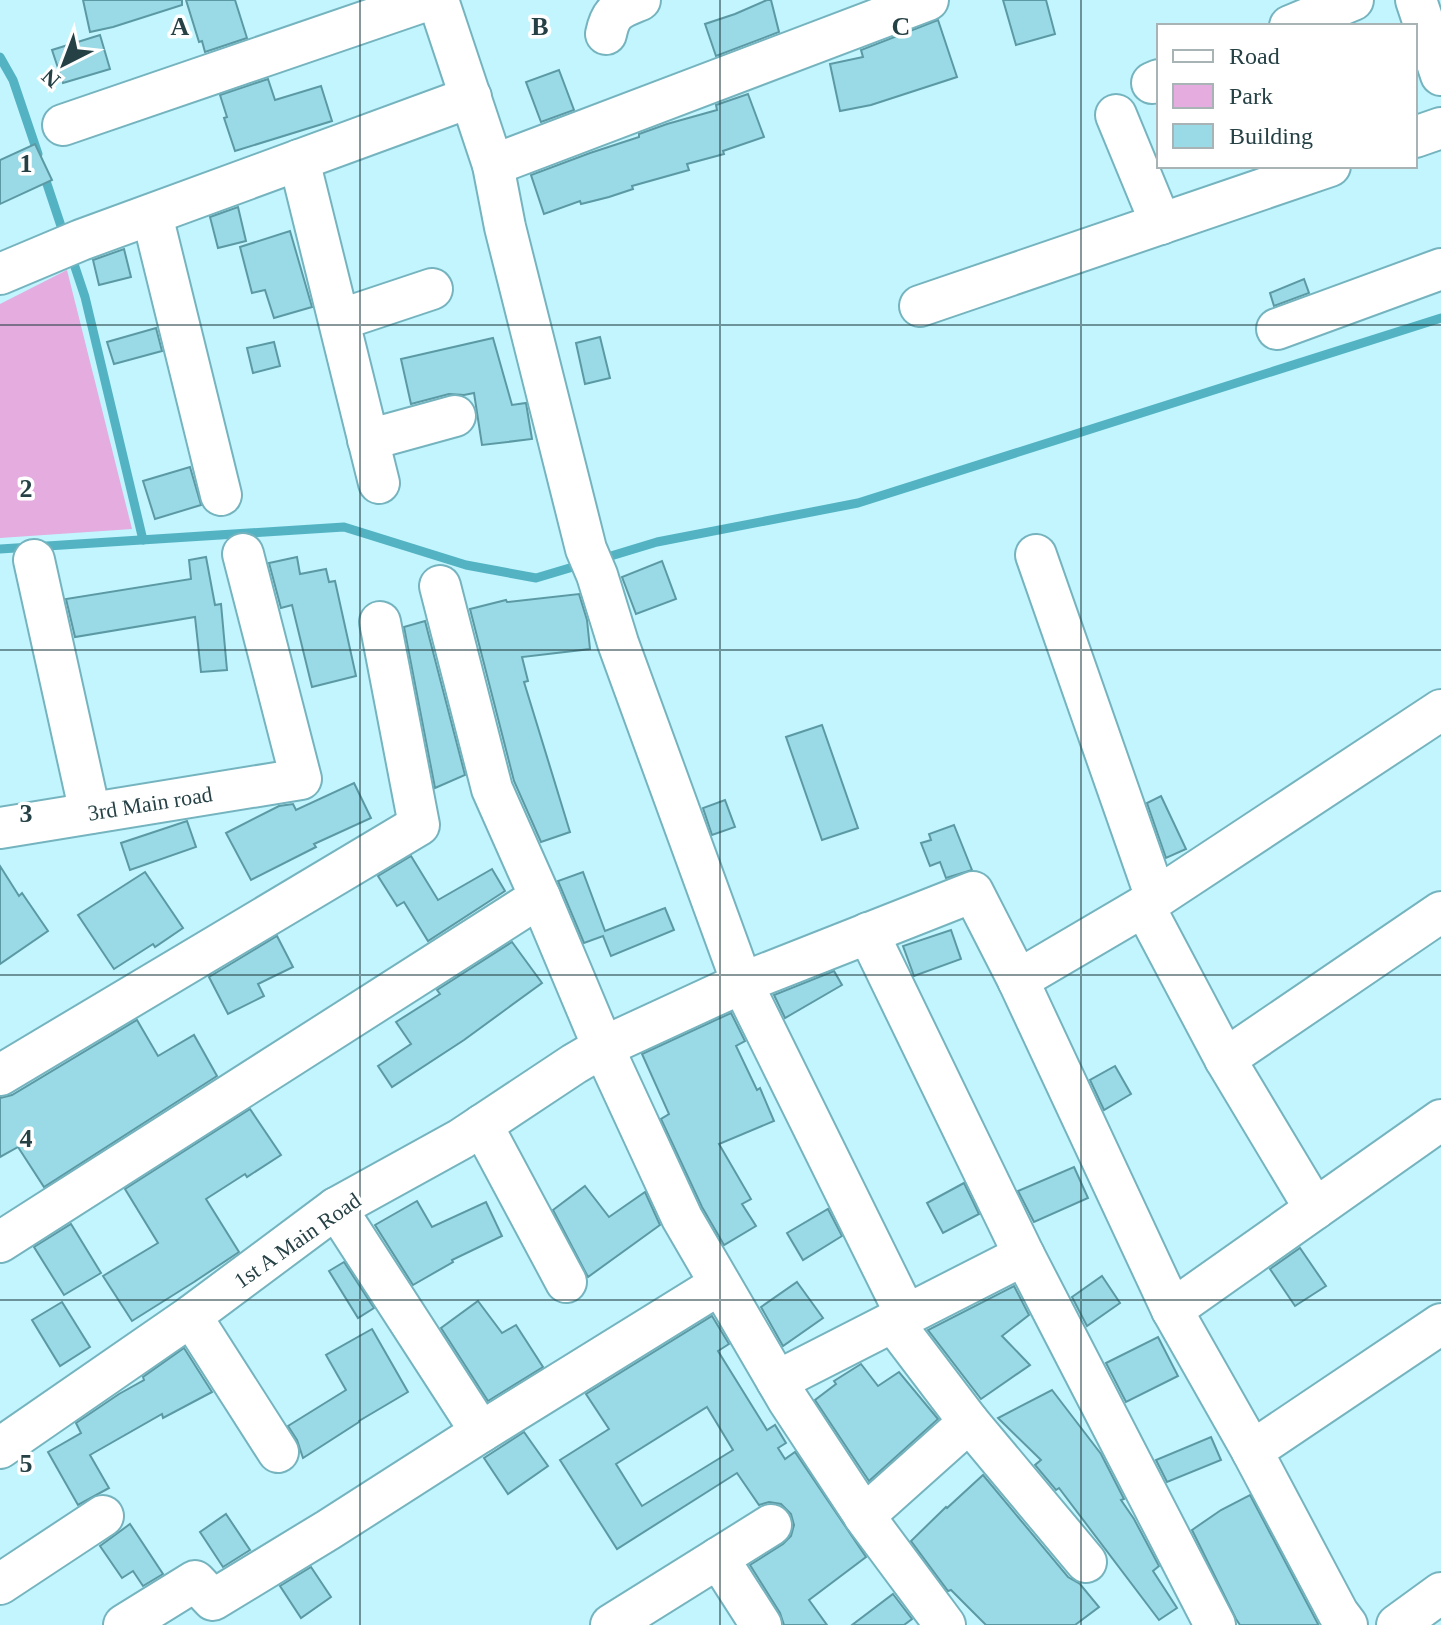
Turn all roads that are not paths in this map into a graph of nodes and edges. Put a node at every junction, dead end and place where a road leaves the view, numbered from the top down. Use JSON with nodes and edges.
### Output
{"nodes":[{"id":1,"x":428,"y":0,"type":"edge"},
{"id":2,"x":438,"y":0,"type":"edge"},
{"id":3,"x":640,"y":0,"type":"edge"},
{"id":4,"x":928,"y":0,"type":"edge"},
{"id":5,"x":1353,"y":0,"type":"edge"},
{"id":6,"x":1416,"y":0,"type":"edge"},
{"id":7,"x":1295,"y":24,"type":"edge"},
{"id":8,"x":606,"y":34,"type":"dead end"},
{"id":9,"x":1441,"y":75,"type":"edge"},
{"id":10,"x":471,"y":97,"type":"junction"},
{"id":11,"x":1116,"y":115,"type":"dead end"},
{"id":12,"x":63,"y":125,"type":"dead end"},
{"id":13,"x":1441,"y":128,"type":"edge"},
{"id":14,"x":1417,"y":136,"type":"edge"},
{"id":15,"x":299,"y":160,"type":"junction"},
{"id":16,"x":493,"y":165,"type":"junction"},
{"id":17,"x":1324,"y":168,"type":"edge"},
{"id":18,"x":152,"y":215,"type":"junction"},
{"id":19,"x":1161,"y":224,"type":"junction"},
{"id":20,"x":3,"y":264,"type":"edge"},
{"id":21,"x":1441,"y":269,"type":"edge"},
{"id":22,"x":432,"y":289,"type":"dead end"},
{"id":23,"x":920,"y":306,"type":"dead end"},
{"id":24,"x":339,"y":320,"type":"junction"},
{"id":25,"x":1277,"y":329,"type":"dead end"},
{"id":26,"x":455,"y":416,"type":"dead end"},
{"id":27,"x":368,"y":440,"type":"junction"},
{"id":28,"x":379,"y":483,"type":"dead end"},
{"id":29,"x":221,"y":495,"type":"dead end"},
{"id":30,"x":243,"y":554,"type":"dead end"},
{"id":31,"x":1036,"y":555,"type":"dead end"},
{"id":32,"x":34,"y":560,"type":"dead end"},
{"id":33,"x":440,"y":586,"type":"dead end"},
{"id":34,"x":380,"y":622,"type":"dead end"},
{"id":35,"x":1441,"y":710,"type":"edge"},
{"id":36,"x":90,"y":813,"type":"junction"},
{"id":37,"x":0,"y":828,"type":"edge"},
{"id":38,"x":540,"y":897,"type":"junction"},
{"id":39,"x":1150,"y":902,"type":"junction"},
{"id":40,"x":1441,"y":912,"type":"edge"},
{"id":41,"x":868,"y":933,"type":"junction"},
{"id":42,"x":1018,"y":980,"type":"junction"},
{"id":43,"x":742,"y":983,"type":"junction"},
{"id":44,"x":603,"y":1047,"type":"junction"},
{"id":45,"x":1225,"y":1059,"type":"junction"},
{"id":46,"x":0,"y":1075,"type":"edge"},
{"id":47,"x":1441,"y":1120,"type":"edge"},
{"id":48,"x":482,"y":1125,"type":"junction"},
{"id":49,"x":336,"y":1208,"type":"junction"},
{"id":50,"x":1315,"y":1209,"type":"junction"},
{"id":51,"x":0,"y":1242,"type":"edge"},
{"id":52,"x":1024,"y":1255,"type":"junction"},
{"id":53,"x":566,"y":1282,"type":"dead end"},
{"id":54,"x":720,"y":1284,"type":"junction"},
{"id":55,"x":1172,"y":1310,"type":"junction"},
{"id":56,"x":191,"y":1316,"type":"junction"},
{"id":57,"x":899,"y":1318,"type":"junction"},
{"id":58,"x":1441,"y":1324,"type":"edge"},
{"id":59,"x":777,"y":1381,"type":"junction"},
{"id":60,"x":969,"y":1422,"type":"junction"},
{"id":61,"x":481,"y":1432,"type":"junction"},
{"id":62,"x":0,"y":1448,"type":"edge"},
{"id":63,"x":1252,"y":1451,"type":"junction"},
{"id":64,"x":278,"y":1452,"type":"dead end"},
{"id":65,"x":103,"y":1516,"type":"dead end"},
{"id":66,"x":864,"y":1516,"type":"junction"},
{"id":67,"x":771,"y":1525,"type":"dead end"},
{"id":68,"x":718,"y":1558,"type":"junction"},
{"id":69,"x":1086,"y":1562,"type":"dead end"},
{"id":70,"x":0,"y":1584,"type":"edge"},
{"id":71,"x":1441,"y":1593,"type":"edge"},
{"id":72,"x":218,"y":1612,"type":"edge"},
{"id":73,"x":124,"y":1625,"type":"edge"},
{"id":74,"x":611,"y":1625,"type":"edge"},
{"id":75,"x":761,"y":1625,"type":"edge"},
{"id":76,"x":945,"y":1625,"type":"edge"},
{"id":77,"x":1215,"y":1625,"type":"edge"},
{"id":78,"x":1347,"y":1625,"type":"edge"},
{"id":79,"x":1397,"y":1625,"type":"edge"}],
"edges":[{"from":1,"to":12,"type":"street"},
{"from":2,"to":10,"type":"street"},
{"from":3,"to":8,"type":"street"},
{"from":4,"to":16,"type":"street"},
{"from":5,"to":7,"type":"street"},
{"from":6,"to":9,"type":"street"},
{"from":10,"to":15,"type":"street"},
{"from":10,"to":16,"type":"street"},
{"from":11,"to":19,"type":"street"},
{"from":13,"to":14,"type":"street"},
{"from":15,"to":18,"type":"street"},
{"from":15,"to":24,"type":"street"},
{"from":16,"to":43,"type":"street"},
{"from":17,"to":19,"type":"street"},
{"from":18,"to":20,"type":"street"},
{"from":18,"to":29,"type":"street"},
{"from":19,"to":23,"type":"street"},
{"from":21,"to":25,"type":"street"},
{"from":22,"to":24,"type":"street"},
{"from":24,"to":27,"type":"street"},
{"from":26,"to":27,"type":"street"},
{"from":27,"to":28,"type":"street"},
{"from":30,"to":36,"type":"street","name":"3rd Main road"},
{"from":31,"to":39,"type":"street"},
{"from":32,"to":36,"type":"street"},
{"from":33,"to":38,"type":"street"},
{"from":34,"to":46,"type":"street"},
{"from":35,"to":39,"type":"street"},
{"from":36,"to":37,"type":"street","name":"3rd Main road"},
{"from":38,"to":44,"type":"street"},
{"from":38,"to":51,"type":"street"},
{"from":39,"to":42,"type":"street"},
{"from":39,"to":45,"type":"street"},
{"from":40,"to":45,"type":"street"},
{"from":41,"to":42,"type":"street","name":"1st A Main Road"},
{"from":41,"to":43,"type":"street","name":"1st A Main Road"},
{"from":41,"to":52,"type":"street"},
{"from":42,"to":55,"type":"street"},
{"from":43,"to":44,"type":"street","name":"1st A Main Road"},
{"from":43,"to":57,"type":"street"},
{"from":44,"to":48,"type":"street","name":"1st A Main Road"},
{"from":44,"to":54,"type":"street"},
{"from":45,"to":50,"type":"street"},
{"from":47,"to":50,"type":"street"},
{"from":48,"to":49,"type":"street","name":"1st A Main Road"},
{"from":48,"to":53,"type":"street"},
{"from":49,"to":56,"type":"street","name":"1st A Main Road"},
{"from":49,"to":61,"type":"street"},
{"from":50,"to":55,"type":"street"},
{"from":52,"to":57,"type":"street"},
{"from":52,"to":77,"type":"street"},
{"from":54,"to":59,"type":"street"},
{"from":54,"to":61,"type":"street"},
{"from":55,"to":63,"type":"street"},
{"from":56,"to":62,"type":"street","name":"1st A Main Road"},
{"from":56,"to":64,"type":"street"},
{"from":57,"to":59,"type":"street"},
{"from":57,"to":60,"type":"street"},
{"from":58,"to":63,"type":"street"},
{"from":59,"to":66,"type":"street"},
{"from":60,"to":66,"type":"street"},
{"from":60,"to":69,"type":"street"},
{"from":61,"to":72,"type":"street"},
{"from":63,"to":78,"type":"street"},
{"from":65,"to":70,"type":"street"},
{"from":66,"to":76,"type":"street"},
{"from":67,"to":68,"type":"street"},
{"from":68,"to":74,"type":"street"},
{"from":68,"to":75,"type":"street"},
{"from":71,"to":79,"type":"street"},
{"from":72,"to":73,"type":"street"}]}
